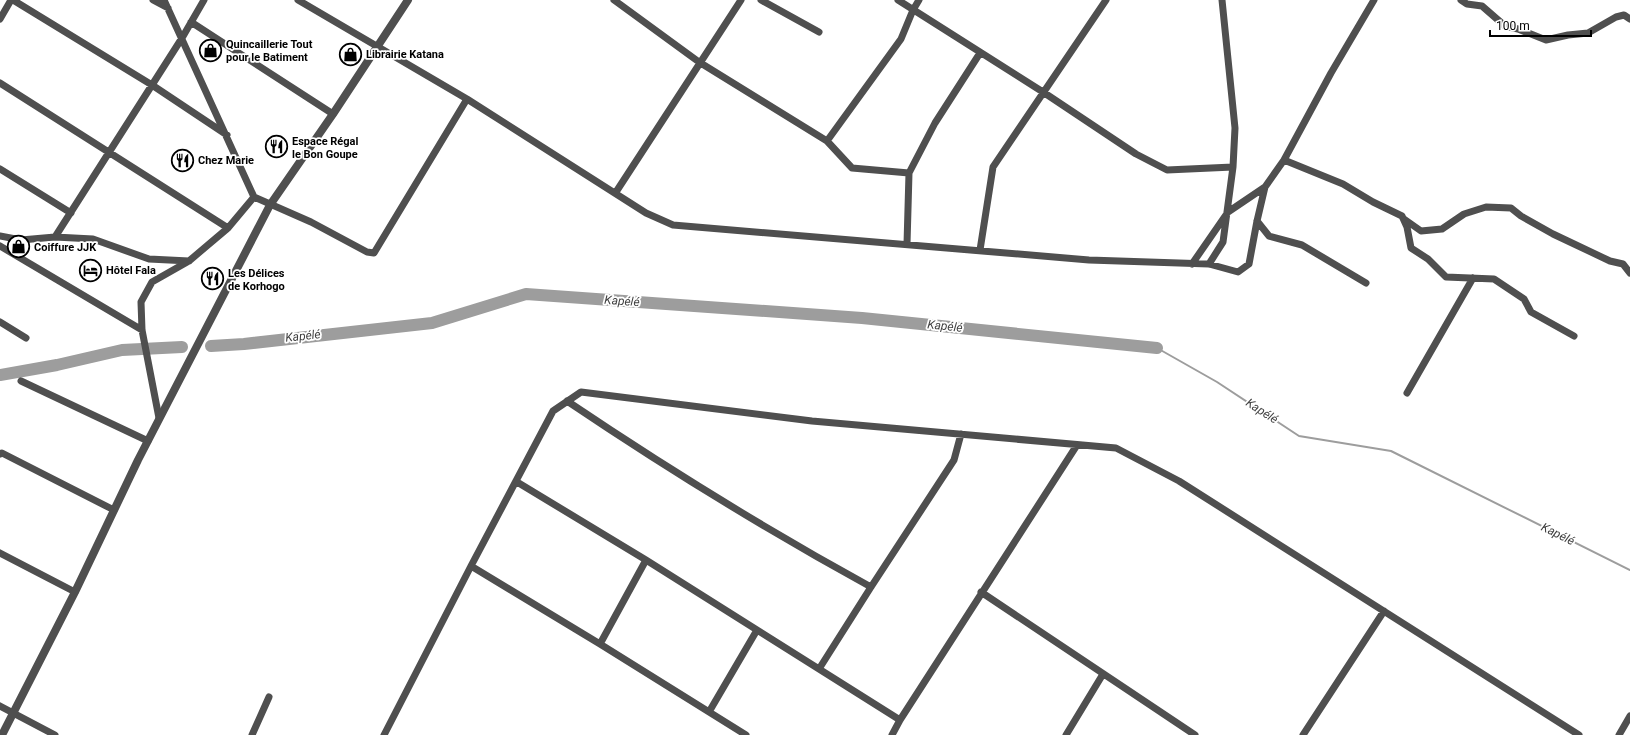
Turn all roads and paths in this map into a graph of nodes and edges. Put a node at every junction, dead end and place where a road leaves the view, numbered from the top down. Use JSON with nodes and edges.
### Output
{"nodes":[{"id":1,"x":12,"y":0,"type":"edge"},
{"id":2,"x":153,"y":0,"type":"edge"},
{"id":3,"x":164,"y":0,"type":"edge"},
{"id":4,"x":204,"y":0,"type":"edge"},
{"id":5,"x":298,"y":0,"type":"edge"},
{"id":6,"x":408,"y":0,"type":"edge"},
{"id":7,"x":614,"y":0,"type":"edge"},
{"id":8,"x":741,"y":0,"type":"edge"},
{"id":9,"x":761,"y":0,"type":"edge"},
{"id":10,"x":898,"y":0,"type":"edge"},
{"id":11,"x":919,"y":0,"type":"edge"},
{"id":12,"x":1106,"y":0,"type":"edge"},
{"id":13,"x":1222,"y":0,"type":"edge"},
{"id":14,"x":1374,"y":0,"type":"edge"},
{"id":15,"x":1461,"y":0,"type":"edge"},
{"id":16,"x":168,"y":8,"type":"junction"},
{"id":17,"x":913,"y":10,"type":"junction"},
{"id":18,"x":0,"y":19,"type":"edge"},
{"id":19,"x":1630,"y":19,"type":"edge"},
{"id":20,"x":191,"y":22,"type":"junction"},
{"id":21,"x":819,"y":32,"type":"dead end"},
{"id":22,"x":182,"y":38,"type":"junction"},
{"id":23,"x":377,"y":46,"type":"junction"},
{"id":24,"x":980,"y":53,"type":"junction"},
{"id":25,"x":699,"y":62,"type":"junction"},
{"id":26,"x":0,"y":83,"type":"edge"},
{"id":27,"x":152,"y":85,"type":"junction"},
{"id":28,"x":1043,"y":92,"type":"junction"},
{"id":29,"x":467,"y":99,"type":"junction"},
{"id":30,"x":333,"y":114,"type":"junction"},
{"id":31,"x":227,"y":135,"type":"junction"},
{"id":32,"x":827,"y":141,"type":"junction"},
{"id":33,"x":109,"y":152,"type":"junction"},
{"id":34,"x":1284,"y":160,"type":"junction"},
{"id":35,"x":1233,"y":167,"type":"junction"},
{"id":36,"x":0,"y":169,"type":"edge"},
{"id":37,"x":909,"y":173,"type":"junction"},
{"id":38,"x":1265,"y":187,"type":"junction"},
{"id":39,"x":616,"y":192,"type":"junction"},
{"id":40,"x":254,"y":197,"type":"junction"},
{"id":41,"x":270,"y":204,"type":"junction"},
{"id":42,"x":1228,"y":212,"type":"junction"},
{"id":43,"x":71,"y":213,"type":"junction"},
{"id":44,"x":1404,"y":219,"type":"junction"},
{"id":45,"x":1256,"y":221,"type":"junction"},
{"id":46,"x":228,"y":228,"type":"junction"},
{"id":47,"x":0,"y":236,"type":"edge"},
{"id":48,"x":56,"y":237,"type":"junction"},
{"id":49,"x":907,"y":244,"type":"junction"},
{"id":50,"x":0,"y":246,"type":"edge"},
{"id":51,"x":980,"y":250,"type":"junction"},
{"id":52,"x":189,"y":261,"type":"junction"},
{"id":53,"x":1192,"y":264,"type":"junction"},
{"id":54,"x":1208,"y":264,"type":"junction"},
{"id":55,"x":1630,"y":273,"type":"edge"},
{"id":56,"x":1472,"y":278,"type":"junction"},
{"id":57,"x":1366,"y":283,"type":"dead end"},
{"id":58,"x":0,"y":322,"type":"edge"},
{"id":59,"x":142,"y":330,"type":"junction"},
{"id":60,"x":1574,"y":336,"type":"dead end"},
{"id":61,"x":26,"y":338,"type":"dead end"},
{"id":62,"x":22,"y":381,"type":"dead end"},
{"id":63,"x":1407,"y":393,"type":"dead end"},
{"id":64,"x":567,"y":400,"type":"junction"},
{"id":65,"x":159,"y":418,"type":"junction"},
{"id":66,"x":961,"y":434,"type":"junction"},
{"id":67,"x":148,"y":441,"type":"junction"},
{"id":68,"x":1077,"y":445,"type":"junction"},
{"id":69,"x":0,"y":454,"type":"edge"},
{"id":70,"x":517,"y":482,"type":"junction"},
{"id":71,"x":114,"y":510,"type":"junction"},
{"id":72,"x":0,"y":553,"type":"edge"},
{"id":73,"x":646,"y":560,"type":"junction"},
{"id":74,"x":471,"y":566,"type":"junction"},
{"id":75,"x":871,"y":587,"type":"junction"},
{"id":76,"x":75,"y":592,"type":"junction"},
{"id":77,"x":981,"y":592,"type":"junction"},
{"id":78,"x":1384,"y":611,"type":"junction"},
{"id":79,"x":757,"y":630,"type":"junction"},
{"id":80,"x":600,"y":644,"type":"junction"},
{"id":81,"x":819,"y":669,"type":"junction"},
{"id":82,"x":1103,"y":674,"type":"junction"},
{"id":83,"x":269,"y":696,"type":"dead end"},
{"id":84,"x":0,"y":706,"type":"edge"},
{"id":85,"x":709,"y":712,"type":"junction"},
{"id":86,"x":14,"y":714,"type":"junction"},
{"id":87,"x":1630,"y":716,"type":"edge"},
{"id":88,"x":900,"y":720,"type":"junction"},
{"id":89,"x":1186,"y":732,"type":"edge"},
{"id":90,"x":2,"y":735,"type":"edge"},
{"id":91,"x":55,"y":735,"type":"edge"},
{"id":92,"x":252,"y":735,"type":"edge"},
{"id":93,"x":384,"y":735,"type":"edge"},
{"id":94,"x":746,"y":735,"type":"edge"},
{"id":95,"x":892,"y":735,"type":"edge"},
{"id":96,"x":1066,"y":735,"type":"edge"},
{"id":97,"x":1195,"y":735,"type":"edge"},
{"id":98,"x":1303,"y":735,"type":"edge"},
{"id":99,"x":1579,"y":735,"type":"edge"},
{"id":100,"x":1619,"y":735,"type":"edge"}],
"edges":[{"from":1,"to":18,"type":"street"},
{"from":1,"to":27,"type":"street"},
{"from":2,"to":16,"type":"street"},
{"from":3,"to":16,"type":"street"},
{"from":4,"to":20,"type":"street"},
{"from":5,"to":23,"type":"street"},
{"from":6,"to":23,"type":"street"},
{"from":7,"to":25,"type":"street"},
{"from":8,"to":25,"type":"street"},
{"from":9,"to":21,"type":"street"},
{"from":10,"to":17,"type":"street"},
{"from":11,"to":17,"type":"street"},
{"from":12,"to":28,"type":"street"},
{"from":13,"to":35,"type":"street"},
{"from":14,"to":34,"type":"street"},
{"from":15,"to":19,"type":"street"},
{"from":16,"to":22,"type":"street"},
{"from":17,"to":24,"type":"street"},
{"from":17,"to":32,"type":"street"},
{"from":20,"to":22,"type":"street"},
{"from":20,"to":30,"type":"street"},
{"from":22,"to":27,"type":"street"},
{"from":22,"to":31,"type":"street"},
{"from":23,"to":29,"type":"street"},
{"from":23,"to":30,"type":"street"},
{"from":24,"to":28,"type":"street"},
{"from":24,"to":37,"type":"street"},
{"from":25,"to":32,"type":"street"},
{"from":25,"to":39,"type":"street"},
{"from":26,"to":33,"type":"street"},
{"from":27,"to":31,"type":"street"},
{"from":27,"to":33,"type":"street"},
{"from":28,"to":35,"type":"street"},
{"from":28,"to":51,"type":"street"},
{"from":29,"to":39,"type":"street"},
{"from":29,"to":41,"type":"street"},
{"from":30,"to":41,"type":"street"},
{"from":31,"to":40,"type":"street"},
{"from":32,"to":37,"type":"street"},
{"from":33,"to":43,"type":"street"},
{"from":33,"to":46,"type":"street"},
{"from":34,"to":38,"type":"street"},
{"from":34,"to":44,"type":"street"},
{"from":35,"to":42,"type":"street"},
{"from":36,"to":43,"type":"street"},
{"from":37,"to":49,"type":"street"},
{"from":38,"to":42,"type":"street"},
{"from":38,"to":45,"type":"street"},
{"from":39,"to":49,"type":"street"},
{"from":40,"to":41,"type":"street"},
{"from":40,"to":46,"type":"street"},
{"from":41,"to":65,"type":"street"},
{"from":42,"to":53,"type":"street"},
{"from":42,"to":54,"type":"street"},
{"from":43,"to":48,"type":"street"},
{"from":44,"to":55,"type":"street"},
{"from":44,"to":56,"type":"street"},
{"from":45,"to":54,"type":"street"},
{"from":45,"to":57,"type":"street"},
{"from":46,"to":52,"type":"street"},
{"from":47,"to":48,"type":"street"},
{"from":48,"to":52,"type":"street"},
{"from":49,"to":51,"type":"street"},
{"from":50,"to":59,"type":"street"},
{"from":51,"to":53,"type":"street"},
{"from":52,"to":59,"type":"street"},
{"from":53,"to":54,"type":"street"},
{"from":56,"to":60,"type":"street"},
{"from":56,"to":63,"type":"street"},
{"from":58,"to":61,"type":"street"},
{"from":59,"to":65,"type":"street"},
{"from":62,"to":67,"type":"street"},
{"from":64,"to":66,"type":"street"},
{"from":64,"to":70,"type":"street"},
{"from":64,"to":75,"type":"street"},
{"from":65,"to":67,"type":"street"},
{"from":66,"to":68,"type":"street"},
{"from":66,"to":75,"type":"street"},
{"from":67,"to":71,"type":"street"},
{"from":68,"to":77,"type":"street"},
{"from":68,"to":78,"type":"street"},
{"from":69,"to":71,"type":"street"},
{"from":70,"to":73,"type":"street"},
{"from":70,"to":74,"type":"street"},
{"from":71,"to":76,"type":"street"},
{"from":72,"to":76,"type":"street"},
{"from":73,"to":79,"type":"street"},
{"from":73,"to":80,"type":"street"},
{"from":74,"to":80,"type":"street"},
{"from":74,"to":93,"type":"street"},
{"from":75,"to":81,"type":"street"},
{"from":76,"to":86,"type":"street"},
{"from":77,"to":82,"type":"street"},
{"from":77,"to":88,"type":"street"},
{"from":78,"to":98,"type":"street"},
{"from":78,"to":99,"type":"street"},
{"from":79,"to":81,"type":"street"},
{"from":79,"to":85,"type":"street"},
{"from":80,"to":85,"type":"street"},
{"from":81,"to":88,"type":"street"},
{"from":82,"to":89,"type":"street"},
{"from":82,"to":96,"type":"street"},
{"from":83,"to":92,"type":"street"},
{"from":84,"to":86,"type":"street"},
{"from":85,"to":94,"type":"street"},
{"from":86,"to":90,"type":"street"},
{"from":86,"to":91,"type":"street"},
{"from":87,"to":100,"type":"street"},
{"from":88,"to":95,"type":"street"},
{"from":89,"to":97,"type":"street"}]}
